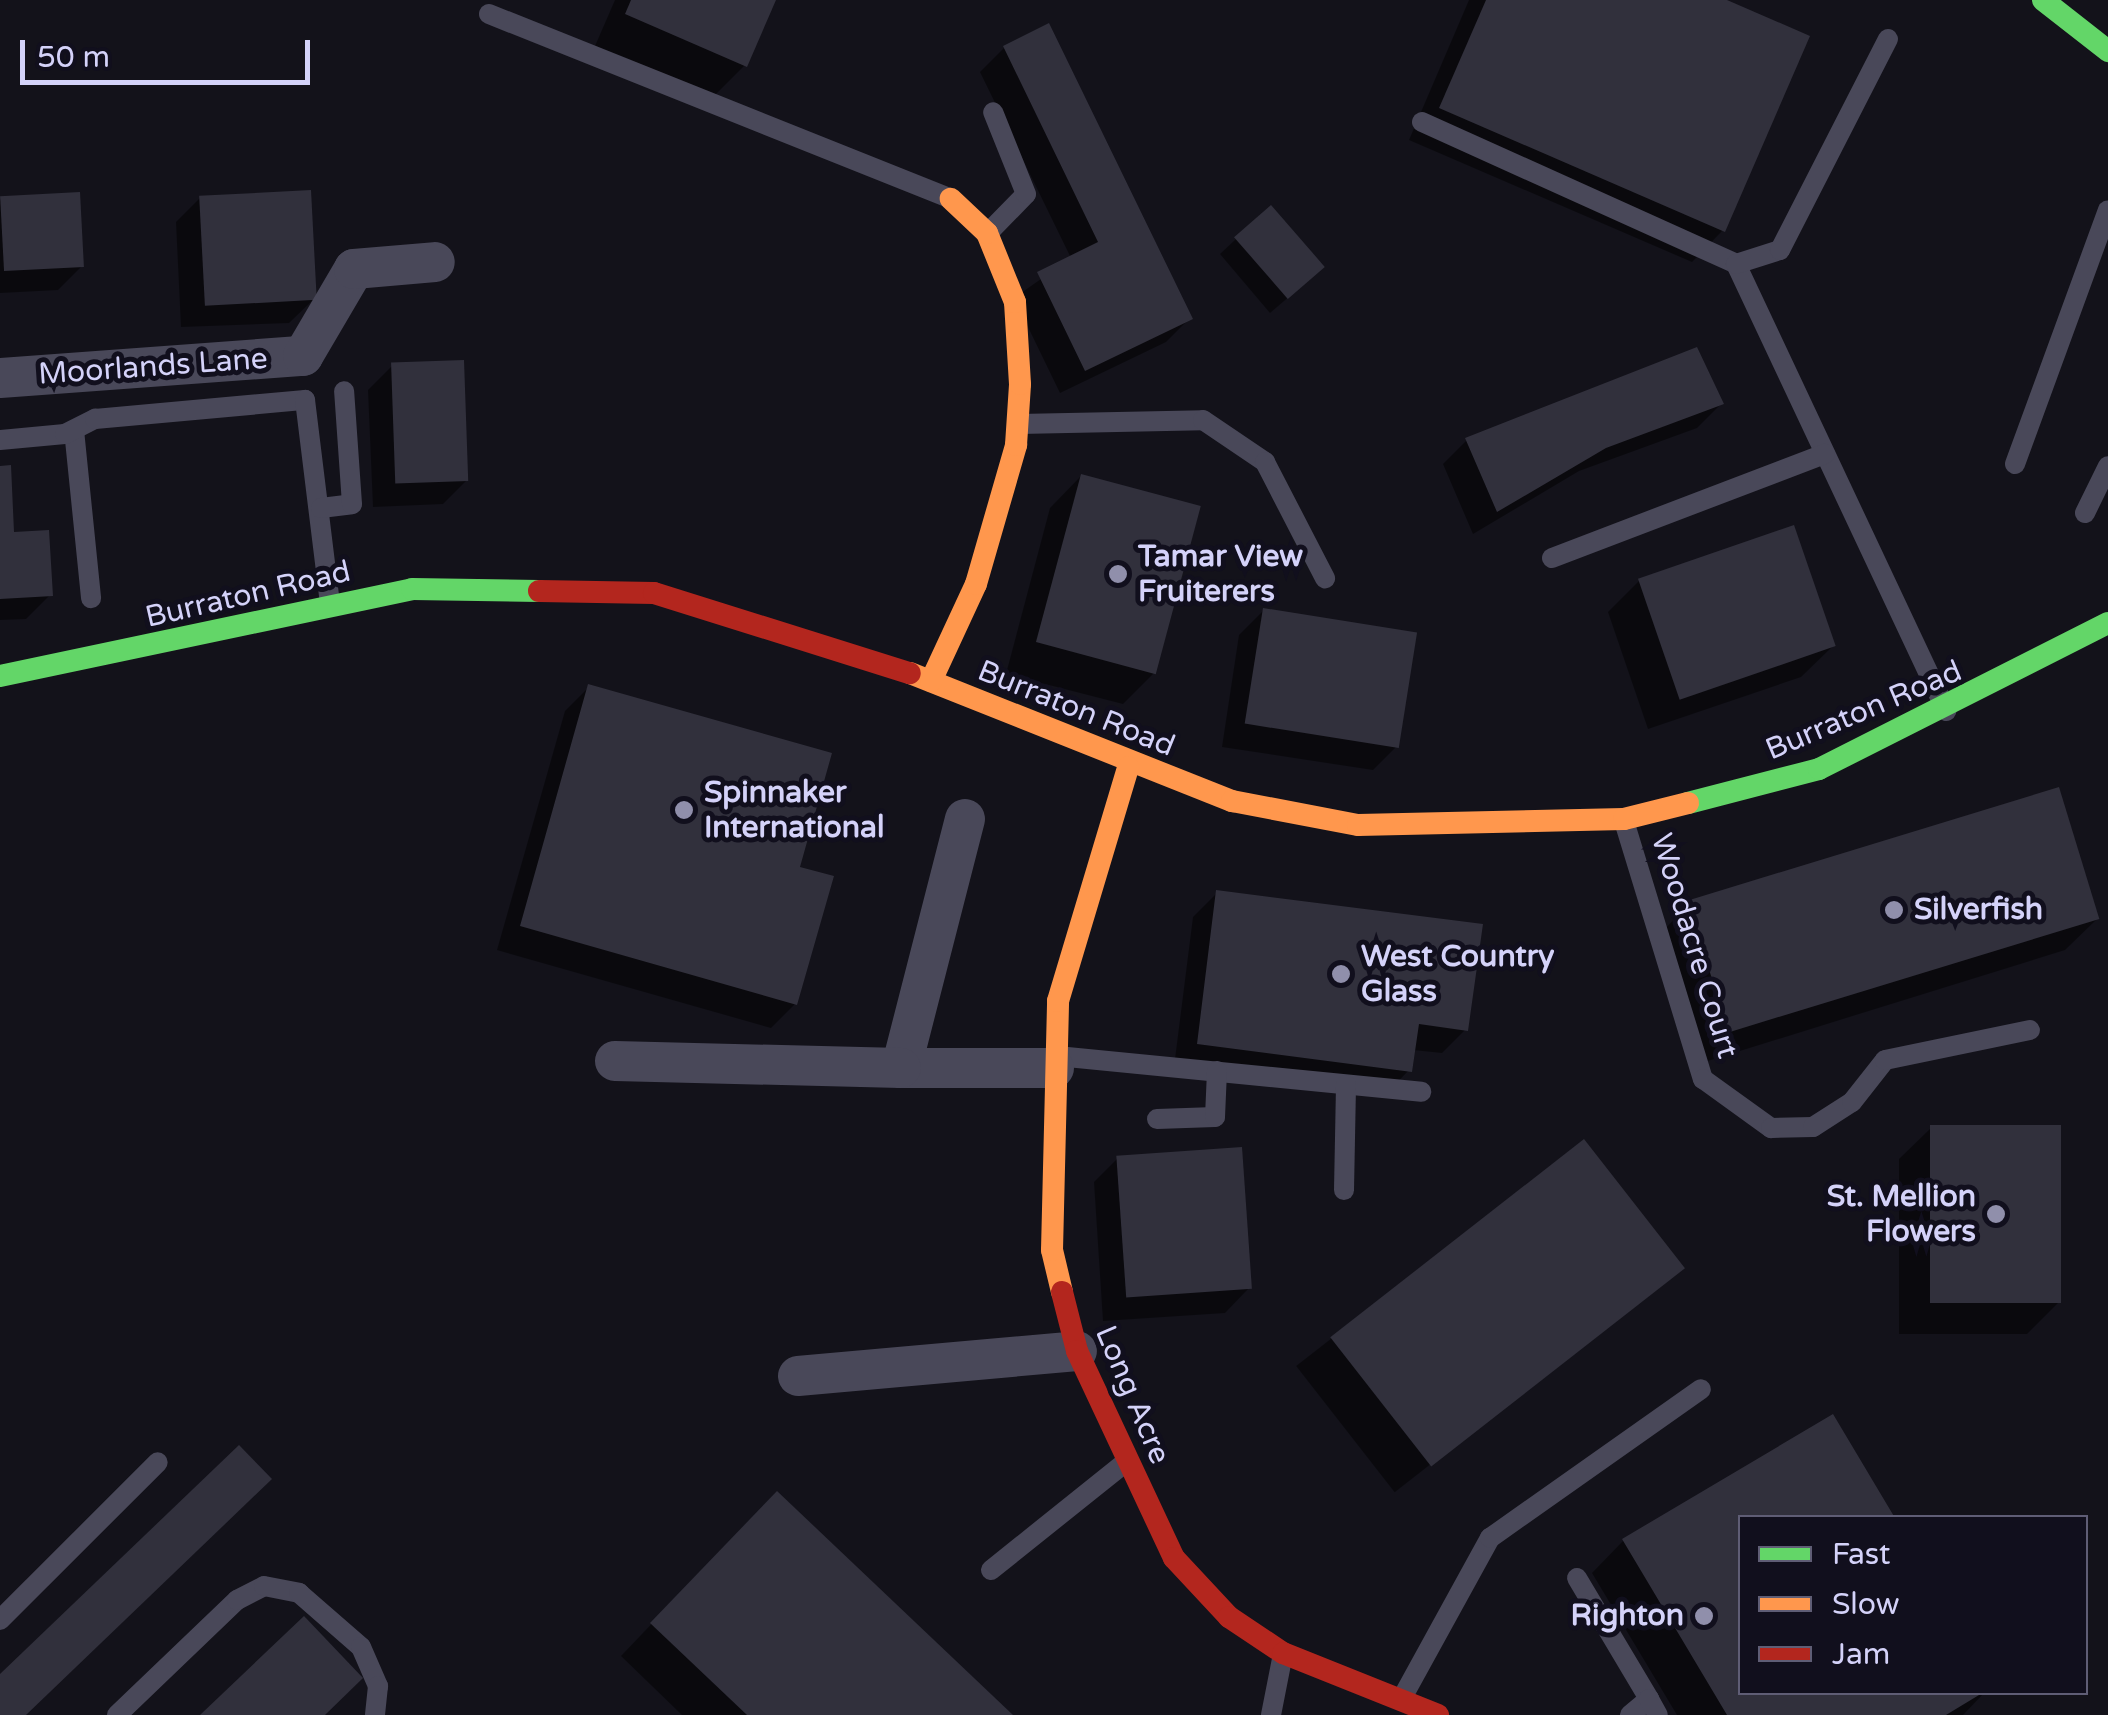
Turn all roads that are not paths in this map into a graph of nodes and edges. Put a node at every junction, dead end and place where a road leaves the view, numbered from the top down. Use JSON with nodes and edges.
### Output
{"nodes":[{"id":1,"x":2043,"y":0,"type":"edge"},
{"id":2,"x":488,"y":14,"type":"dead end"},
{"id":3,"x":1888,"y":38,"type":"dead end"},
{"id":4,"x":2108,"y":51,"type":"edge"},
{"id":5,"x":994,"y":112,"type":"dead end"},
{"id":6,"x":1422,"y":122,"type":"dead end"},
{"id":7,"x":951,"y":198,"type":"joint"},
{"id":8,"x":2106,"y":221,"type":"edge"},
{"id":9,"x":988,"y":233,"type":"junction"},
{"id":10,"x":434,"y":262,"type":"dead end"},
{"id":11,"x":1736,"y":264,"type":"junction"},
{"id":12,"x":0,"y":378,"type":"edge"},
{"id":13,"x":344,"y":391,"type":"dead end"},
{"id":14,"x":1017,"y":424,"type":"junction"},
{"id":15,"x":74,"y":430,"type":"junction"},
{"id":16,"x":0,"y":440,"type":"edge"},
{"id":17,"x":1826,"y":454,"type":"junction"},
{"id":18,"x":2015,"y":464,"type":"dead end"},
{"id":19,"x":2108,"y":466,"type":"edge"},
{"id":20,"x":321,"y":508,"type":"junction"},
{"id":21,"x":2086,"y":513,"type":"dead end"},
{"id":22,"x":1552,"y":558,"type":"dead end"},
{"id":23,"x":1325,"y":578,"type":"dead end"},
{"id":24,"x":91,"y":598,"type":"dead end"},
{"id":25,"x":330,"y":604,"type":"junction"},
{"id":26,"x":2108,"y":623,"type":"edge"},
{"id":27,"x":0,"y":676,"type":"edge"},
{"id":28,"x":930,"y":682,"type":"junction"},
{"id":29,"x":1947,"y":712,"type":"junction"},
{"id":30,"x":1128,"y":767,"type":"junction"},
{"id":31,"x":1624,"y":818,"type":"junction"},
{"id":32,"x":965,"y":819,"type":"dead end"},
{"id":33,"x":2030,"y":1030,"type":"dead end"},
{"id":34,"x":615,"y":1061,"type":"dead end"},
{"id":35,"x":1055,"y":1062,"type":"junction"},
{"id":36,"x":902,"y":1068,"type":"junction"},
{"id":37,"x":1217,"y":1071,"type":"junction"},
{"id":38,"x":1346,"y":1085,"type":"junction"},
{"id":39,"x":1420,"y":1092,"type":"dead end"},
{"id":40,"x":1157,"y":1119,"type":"dead end"},
{"id":41,"x":1344,"y":1190,"type":"dead end"},
{"id":42,"x":1077,"y":1351,"type":"junction"},
{"id":43,"x":798,"y":1376,"type":"dead end"},
{"id":44,"x":1701,"y":1389,"type":"dead end"},
{"id":45,"x":158,"y":1462,"type":"dead end"},
{"id":46,"x":1126,"y":1462,"type":"junction"},
{"id":47,"x":991,"y":1570,"type":"dead end"},
{"id":48,"x":1577,"y":1578,"type":"dead end"},
{"id":49,"x":0,"y":1620,"type":"edge"},
{"id":50,"x":1283,"y":1654,"type":"junction"},
{"id":51,"x":1402,"y":1698,"type":"junction"},
{"id":52,"x":1653,"y":1707,"type":"edge"},
{"id":53,"x":117,"y":1715,"type":"edge"},
{"id":54,"x":375,"y":1715,"type":"edge"},
{"id":55,"x":1271,"y":1715,"type":"edge"},
{"id":56,"x":1438,"y":1715,"type":"edge"},
{"id":57,"x":1630,"y":1715,"type":"edge"}],
"edges":[{"from":1,"to":4,"type":"street"},
{"from":2,"to":7,"type":"lane"},
{"from":3,"to":11,"type":"lane"},
{"from":5,"to":9,"type":"lane"},
{"from":6,"to":11,"type":"lane"},
{"from":7,"to":9,"type":"street"},
{"from":8,"to":18,"type":"lane"},
{"from":9,"to":14,"type":"street"},
{"from":10,"to":12,"type":"street","name":"Moorlands Lane"},
{"from":11,"to":17,"type":"lane"},
{"from":13,"to":20,"type":"lane"},
{"from":14,"to":23,"type":"lane"},
{"from":14,"to":28,"type":"street"},
{"from":15,"to":16,"type":"lane"},
{"from":15,"to":20,"type":"lane"},
{"from":15,"to":24,"type":"lane"},
{"from":17,"to":22,"type":"lane"},
{"from":17,"to":29,"type":"lane"},
{"from":19,"to":21,"type":"lane"},
{"from":20,"to":25,"type":"lane"},
{"from":25,"to":27,"type":"street","name":"Burraton Road"},
{"from":25,"to":28,"type":"street","name":"Burraton Road"},
{"from":26,"to":29,"type":"street","name":"Burraton Road"},
{"from":28,"to":30,"type":"street","name":"Burraton Road"},
{"from":29,"to":31,"type":"street","name":"Burraton Road"},
{"from":30,"to":31,"type":"street","name":"Burraton Road"},
{"from":30,"to":35,"type":"street","name":"Long Acre"},
{"from":31,"to":33,"type":"lane","name":"Woodacre Court"},
{"from":32,"to":36,"type":"street"},
{"from":34,"to":36,"type":"street"},
{"from":35,"to":36,"type":"street"},
{"from":35,"to":37,"type":"lane"},
{"from":35,"to":42,"type":"street","name":"Long Acre"},
{"from":37,"to":38,"type":"lane"},
{"from":37,"to":40,"type":"lane"},
{"from":38,"to":39,"type":"lane"},
{"from":38,"to":41,"type":"lane"},
{"from":42,"to":43,"type":"street"},
{"from":42,"to":46,"type":"street","name":"Long Acre"},
{"from":44,"to":51,"type":"lane"},
{"from":45,"to":49,"type":"lane"},
{"from":46,"to":47,"type":"lane"},
{"from":46,"to":50,"type":"street","name":"Long Acre"},
{"from":48,"to":52,"type":"lane"},
{"from":50,"to":51,"type":"street","name":"Long Acre"},
{"from":50,"to":55,"type":"lane"},
{"from":51,"to":56,"type":"street","name":"Long Acre"},
{"from":52,"to":57,"type":"lane"},
{"from":53,"to":54,"type":"lane"}]}
